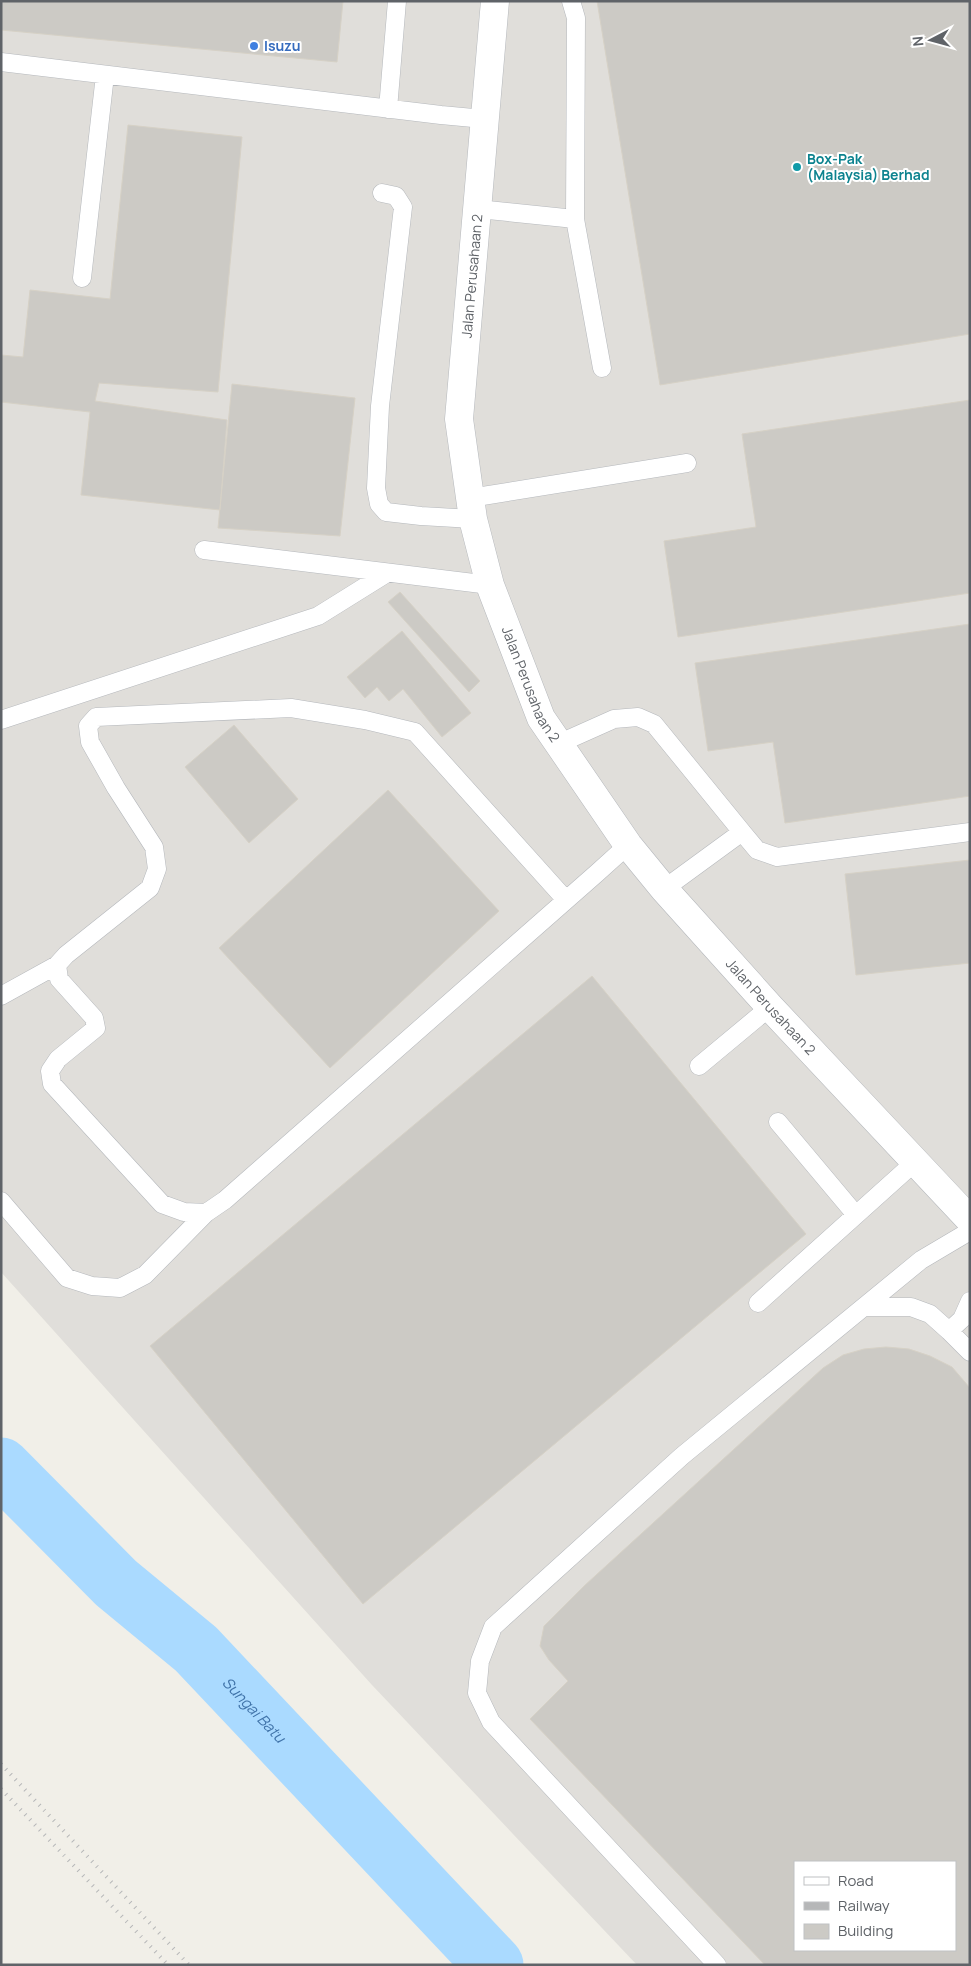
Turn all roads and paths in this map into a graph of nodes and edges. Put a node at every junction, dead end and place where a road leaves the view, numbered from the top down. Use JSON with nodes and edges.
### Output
{"nodes":[{"id":1,"x":397,"y":1,"type":"edge"},
{"id":2,"x":495,"y":1,"type":"edge"},
{"id":3,"x":571,"y":1,"type":"edge"},
{"id":4,"x":1,"y":62,"type":"edge"},
{"id":5,"x":105,"y":75,"type":"junction"},
{"id":6,"x":388,"y":109,"type":"junction"},
{"id":7,"x":484,"y":119,"type":"junction"},
{"id":8,"x":382,"y":192,"type":"dead end"},
{"id":9,"x":478,"y":208,"type":"junction"},
{"id":10,"x":575,"y":219,"type":"junction"},
{"id":11,"x":82,"y":278,"type":"dead end"},
{"id":12,"x":602,"y":368,"type":"dead end"},
{"id":13,"x":687,"y":463,"type":"dead end"},
{"id":14,"x":472,"y":509,"type":"junction"},
{"id":15,"x":204,"y":550,"type":"dead end"},
{"id":16,"x":387,"y":572,"type":"junction"},
{"id":17,"x":490,"y":585,"type":"junction"},
{"id":18,"x":1,"y":720,"type":"edge"},
{"id":19,"x":558,"y":744,"type":"junction"},
{"id":20,"x":742,"y":832,"type":"junction"},
{"id":21,"x":970,"y":832,"type":"edge"},
{"id":22,"x":628,"y":845,"type":"junction"},
{"id":23,"x":664,"y":889,"type":"junction"},
{"id":24,"x":566,"y":900,"type":"junction"},
{"id":25,"x":57,"y":965,"type":"junction"},
{"id":26,"x":1,"y":996,"type":"edge"},
{"id":27,"x":770,"y":1007,"type":"junction"},
{"id":28,"x":699,"y":1066,"type":"dead end"},
{"id":29,"x":778,"y":1122,"type":"dead end"},
{"id":30,"x":915,"y":1162,"type":"junction"},
{"id":31,"x":1,"y":1201,"type":"edge"},
{"id":32,"x":206,"y":1213,"type":"junction"},
{"id":33,"x":856,"y":1215,"type":"junction"},
{"id":34,"x":968,"y":1217,"type":"edge"},
{"id":35,"x":970,"y":1301,"type":"edge"},
{"id":36,"x":758,"y":1303,"type":"dead end"},
{"id":37,"x":864,"y":1307,"type":"junction"},
{"id":38,"x":966,"y":1318,"type":"edge"},
{"id":39,"x":949,"y":1331,"type":"junction"},
{"id":40,"x":970,"y":1352,"type":"edge"},
{"id":41,"x":717,"y":1965,"type":"edge"}],
"edges":[{"from":1,"to":6,"type":"lane"},
{"from":2,"to":7,"type":"street","name":"Jalan Perusahaan 2"},
{"from":3,"to":10,"type":"lane"},
{"from":4,"to":5,"type":"lane"},
{"from":5,"to":6,"type":"lane"},
{"from":5,"to":11,"type":"lane"},
{"from":6,"to":7,"type":"lane"},
{"from":7,"to":9,"type":"street","name":"Jalan Perusahaan 2"},
{"from":8,"to":14,"type":"lane"},
{"from":9,"to":10,"type":"lane"},
{"from":9,"to":14,"type":"street","name":"Jalan Perusahaan 2"},
{"from":10,"to":12,"type":"lane"},
{"from":13,"to":14,"type":"lane"},
{"from":14,"to":17,"type":"street","name":"Jalan Perusahaan 2"},
{"from":15,"to":16,"type":"lane"},
{"from":16,"to":17,"type":"lane"},
{"from":16,"to":18,"type":"lane"},
{"from":17,"to":19,"type":"street","name":"Jalan Perusahaan 2"},
{"from":19,"to":20,"type":"lane"},
{"from":19,"to":22,"type":"street","name":"Jalan Perusahaan 2"},
{"from":20,"to":21,"type":"lane"},
{"from":20,"to":23,"type":"lane"},
{"from":22,"to":23,"type":"street","name":"Jalan Perusahaan 2"},
{"from":22,"to":24,"type":"lane"},
{"from":23,"to":27,"type":"street","name":"Jalan Perusahaan 2"},
{"from":24,"to":25,"type":"lane"},
{"from":24,"to":32,"type":"lane"},
{"from":25,"to":26,"type":"lane"},
{"from":25,"to":32,"type":"lane"},
{"from":27,"to":28,"type":"lane"},
{"from":27,"to":30,"type":"street","name":"Jalan Perusahaan 2"},
{"from":29,"to":33,"type":"lane"},
{"from":30,"to":33,"type":"lane"},
{"from":30,"to":34,"type":"street","name":"Jalan Perusahaan 2"},
{"from":31,"to":32,"type":"lane"},
{"from":33,"to":36,"type":"lane"},
{"from":34,"to":37,"type":"lane"},
{"from":35,"to":38,"type":"lane"},
{"from":37,"to":39,"type":"lane"},
{"from":37,"to":41,"type":"lane"},
{"from":38,"to":39,"type":"lane"},
{"from":39,"to":40,"type":"lane"}]}
